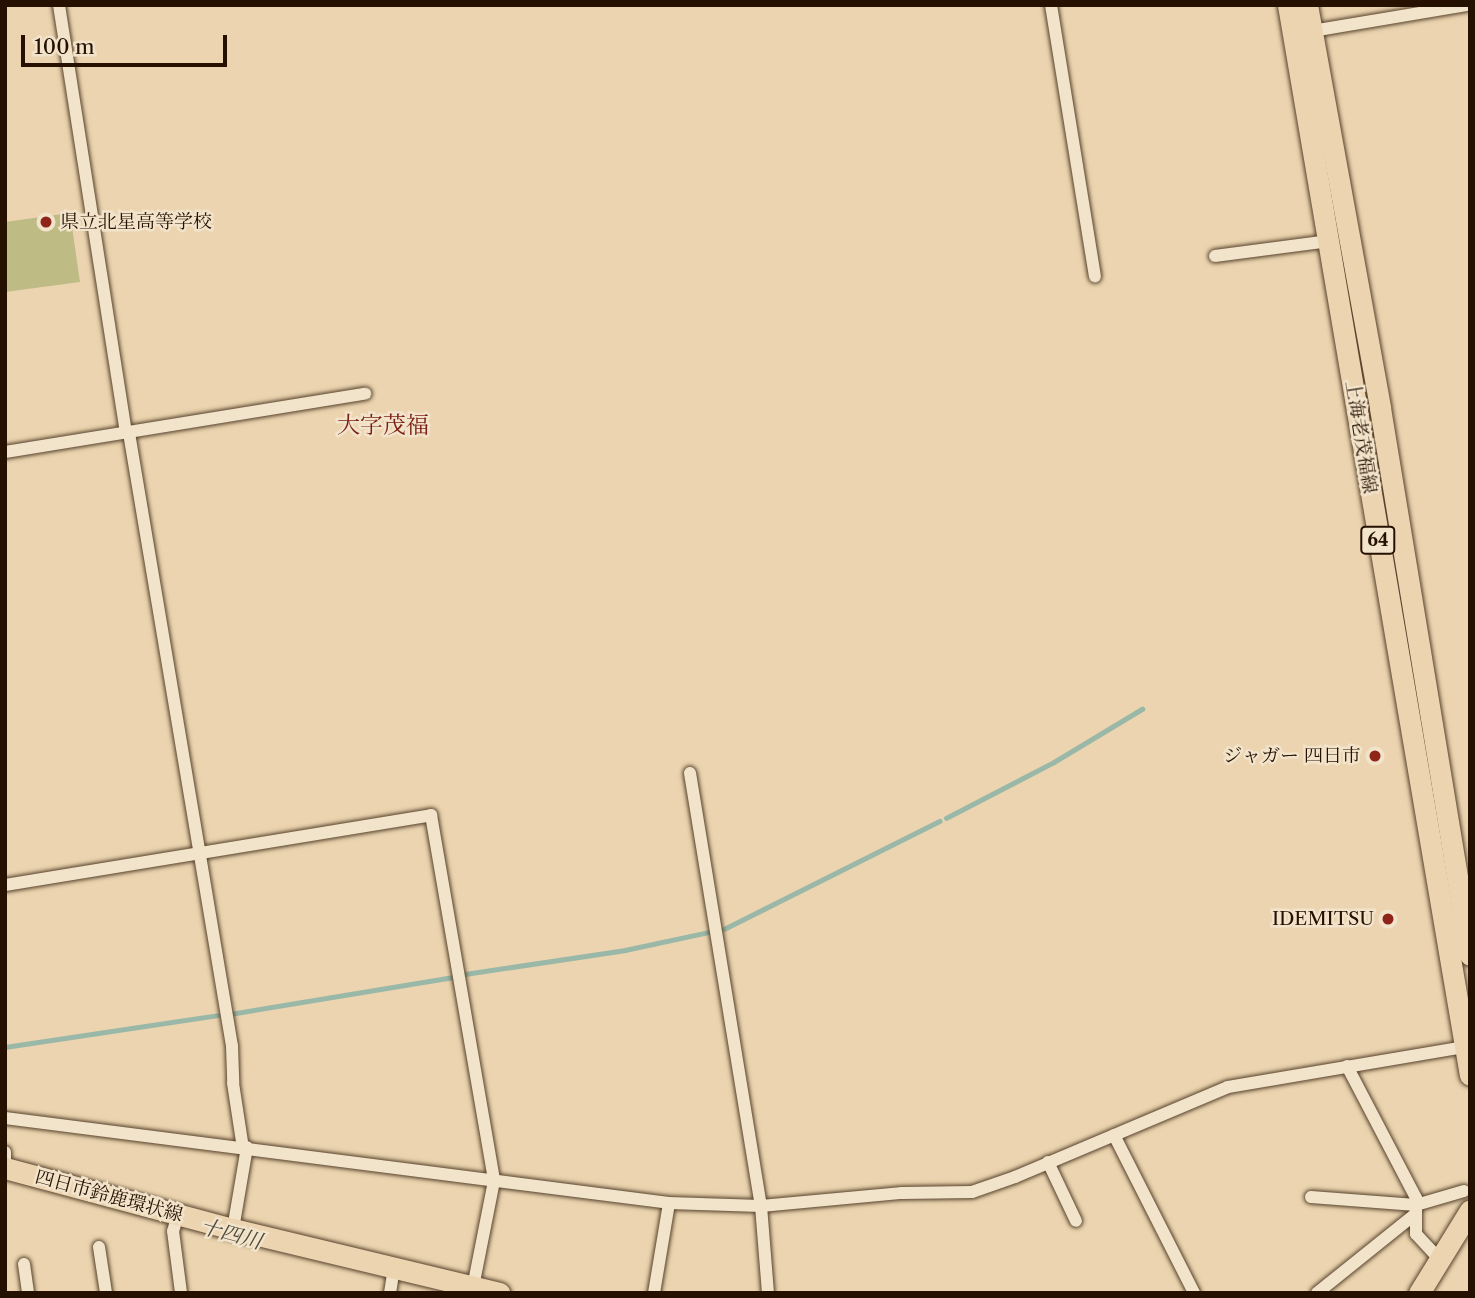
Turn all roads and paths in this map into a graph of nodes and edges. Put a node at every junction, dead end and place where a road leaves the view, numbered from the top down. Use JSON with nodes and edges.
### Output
{"nodes":[{"id":1,"x":59,"y":5,"type":"edge"},
{"id":2,"x":1051,"y":5,"type":"edge"},
{"id":3,"x":1288,"y":5,"type":"edge"},
{"id":4,"x":1307,"y":5,"type":"edge"},
{"id":5,"x":1468,"y":5,"type":"edge"},
{"id":6,"x":1312,"y":31,"type":"junction"},
{"id":7,"x":1329,"y":241,"type":"junction"},
{"id":8,"x":1215,"y":256,"type":"dead end"},
{"id":9,"x":1095,"y":275,"type":"dead end"},
{"id":10,"x":365,"y":394,"type":"dead end"},
{"id":11,"x":128,"y":433,"type":"junction"},
{"id":12,"x":5,"y":452,"type":"edge"},
{"id":13,"x":690,"y":773,"type":"dead end"},
{"id":14,"x":197,"y":853,"type":"junction"},
{"id":15,"x":5,"y":885,"type":"edge"},
{"id":16,"x":1470,"y":955,"type":"edge"},
{"id":17,"x":1464,"y":1047,"type":"junction"},
{"id":18,"x":1347,"y":1066,"type":"junction"},
{"id":19,"x":1470,"y":1075,"type":"edge"},
{"id":20,"x":5,"y":1118,"type":"edge"},
{"id":21,"x":1114,"y":1135,"type":"junction"},
{"id":22,"x":245,"y":1147,"type":"junction"},
{"id":23,"x":5,"y":1152,"type":"edge"},
{"id":24,"x":1048,"y":1162,"type":"junction"},
{"id":25,"x":5,"y":1166,"type":"edge"},
{"id":26,"x":494,"y":1181,"type":"junction"},
{"id":27,"x":1311,"y":1198,"type":"dead end"},
{"id":28,"x":1467,"y":1201,"type":"edge"},
{"id":29,"x":669,"y":1203,"type":"junction"},
{"id":30,"x":761,"y":1206,"type":"junction"},
{"id":31,"x":1415,"y":1210,"type":"junction"},
{"id":32,"x":176,"y":1221,"type":"junction"},
{"id":33,"x":1076,"y":1221,"type":"dead end"},
{"id":34,"x":233,"y":1229,"type":"junction"},
{"id":35,"x":99,"y":1247,"type":"dead end"},
{"id":36,"x":1441,"y":1261,"type":"junction"},
{"id":37,"x":24,"y":1264,"type":"dead end"},
{"id":38,"x":392,"y":1278,"type":"edge"},
{"id":39,"x":473,"y":1289,"type":"edge"},
{"id":40,"x":28,"y":1293,"type":"edge"},
{"id":41,"x":106,"y":1293,"type":"edge"},
{"id":42,"x":181,"y":1293,"type":"edge"},
{"id":43,"x":499,"y":1293,"type":"edge"},
{"id":44,"x":654,"y":1293,"type":"edge"},
{"id":45,"x":768,"y":1293,"type":"edge"},
{"id":46,"x":1194,"y":1293,"type":"edge"},
{"id":47,"x":1317,"y":1293,"type":"edge"},
{"id":48,"x":1419,"y":1293,"type":"edge"}],
"edges":[{"from":1,"to":11,"type":"street"},
{"from":2,"to":9,"type":"street"},
{"from":3,"to":7,"type":"main road","name":"上海老茂福線","number":"64"},
{"from":4,"to":6,"type":"main road","name":"上海老茂福線","number":"64"},
{"from":5,"to":6,"type":"street"},
{"from":6,"to":16,"type":"main road","name":"上海老茂福線","number":"64"},
{"from":7,"to":8,"type":"street"},
{"from":7,"to":17,"type":"main road","name":"上海老茂福線","number":"64"},
{"from":10,"to":11,"type":"street"},
{"from":11,"to":12,"type":"street"},
{"from":11,"to":14,"type":"street"},
{"from":13,"to":30,"type":"street"},
{"from":14,"to":15,"type":"street"},
{"from":14,"to":22,"type":"street"},
{"from":14,"to":26,"type":"street"},
{"from":17,"to":18,"type":"street"},
{"from":17,"to":19,"type":"main road","name":"上海老茂福線","number":"64"},
{"from":18,"to":21,"type":"street"},
{"from":18,"to":31,"type":"street"},
{"from":20,"to":22,"type":"street"},
{"from":21,"to":24,"type":"street"},
{"from":21,"to":46,"type":"street"},
{"from":22,"to":26,"type":"street"},
{"from":22,"to":34,"type":"street"},
{"from":23,"to":25,"type":"street"},
{"from":24,"to":30,"type":"street"},
{"from":24,"to":33,"type":"street"},
{"from":25,"to":32,"type":"main road","name":"四日市鈴鹿環状線"},
{"from":26,"to":29,"type":"street"},
{"from":26,"to":39,"type":"street"},
{"from":27,"to":31,"type":"street"},
{"from":28,"to":31,"type":"street"},
{"from":28,"to":36,"type":"main road"},
{"from":29,"to":30,"type":"street"},
{"from":29,"to":44,"type":"street"},
{"from":30,"to":45,"type":"street"},
{"from":31,"to":36,"type":"street"},
{"from":31,"to":47,"type":"street"},
{"from":32,"to":34,"type":"main road","name":"四日市鈴鹿環状線"},
{"from":32,"to":42,"type":"street"},
{"from":34,"to":38,"type":"main road","name":"四日市鈴鹿環状線"},
{"from":35,"to":41,"type":"street"},
{"from":36,"to":48,"type":"main road"},
{"from":37,"to":40,"type":"street"},
{"from":38,"to":39,"type":"main road","name":"四日市鈴鹿環状線"},
{"from":39,"to":43,"type":"main road","name":"四日市鈴鹿環状線"}]}
